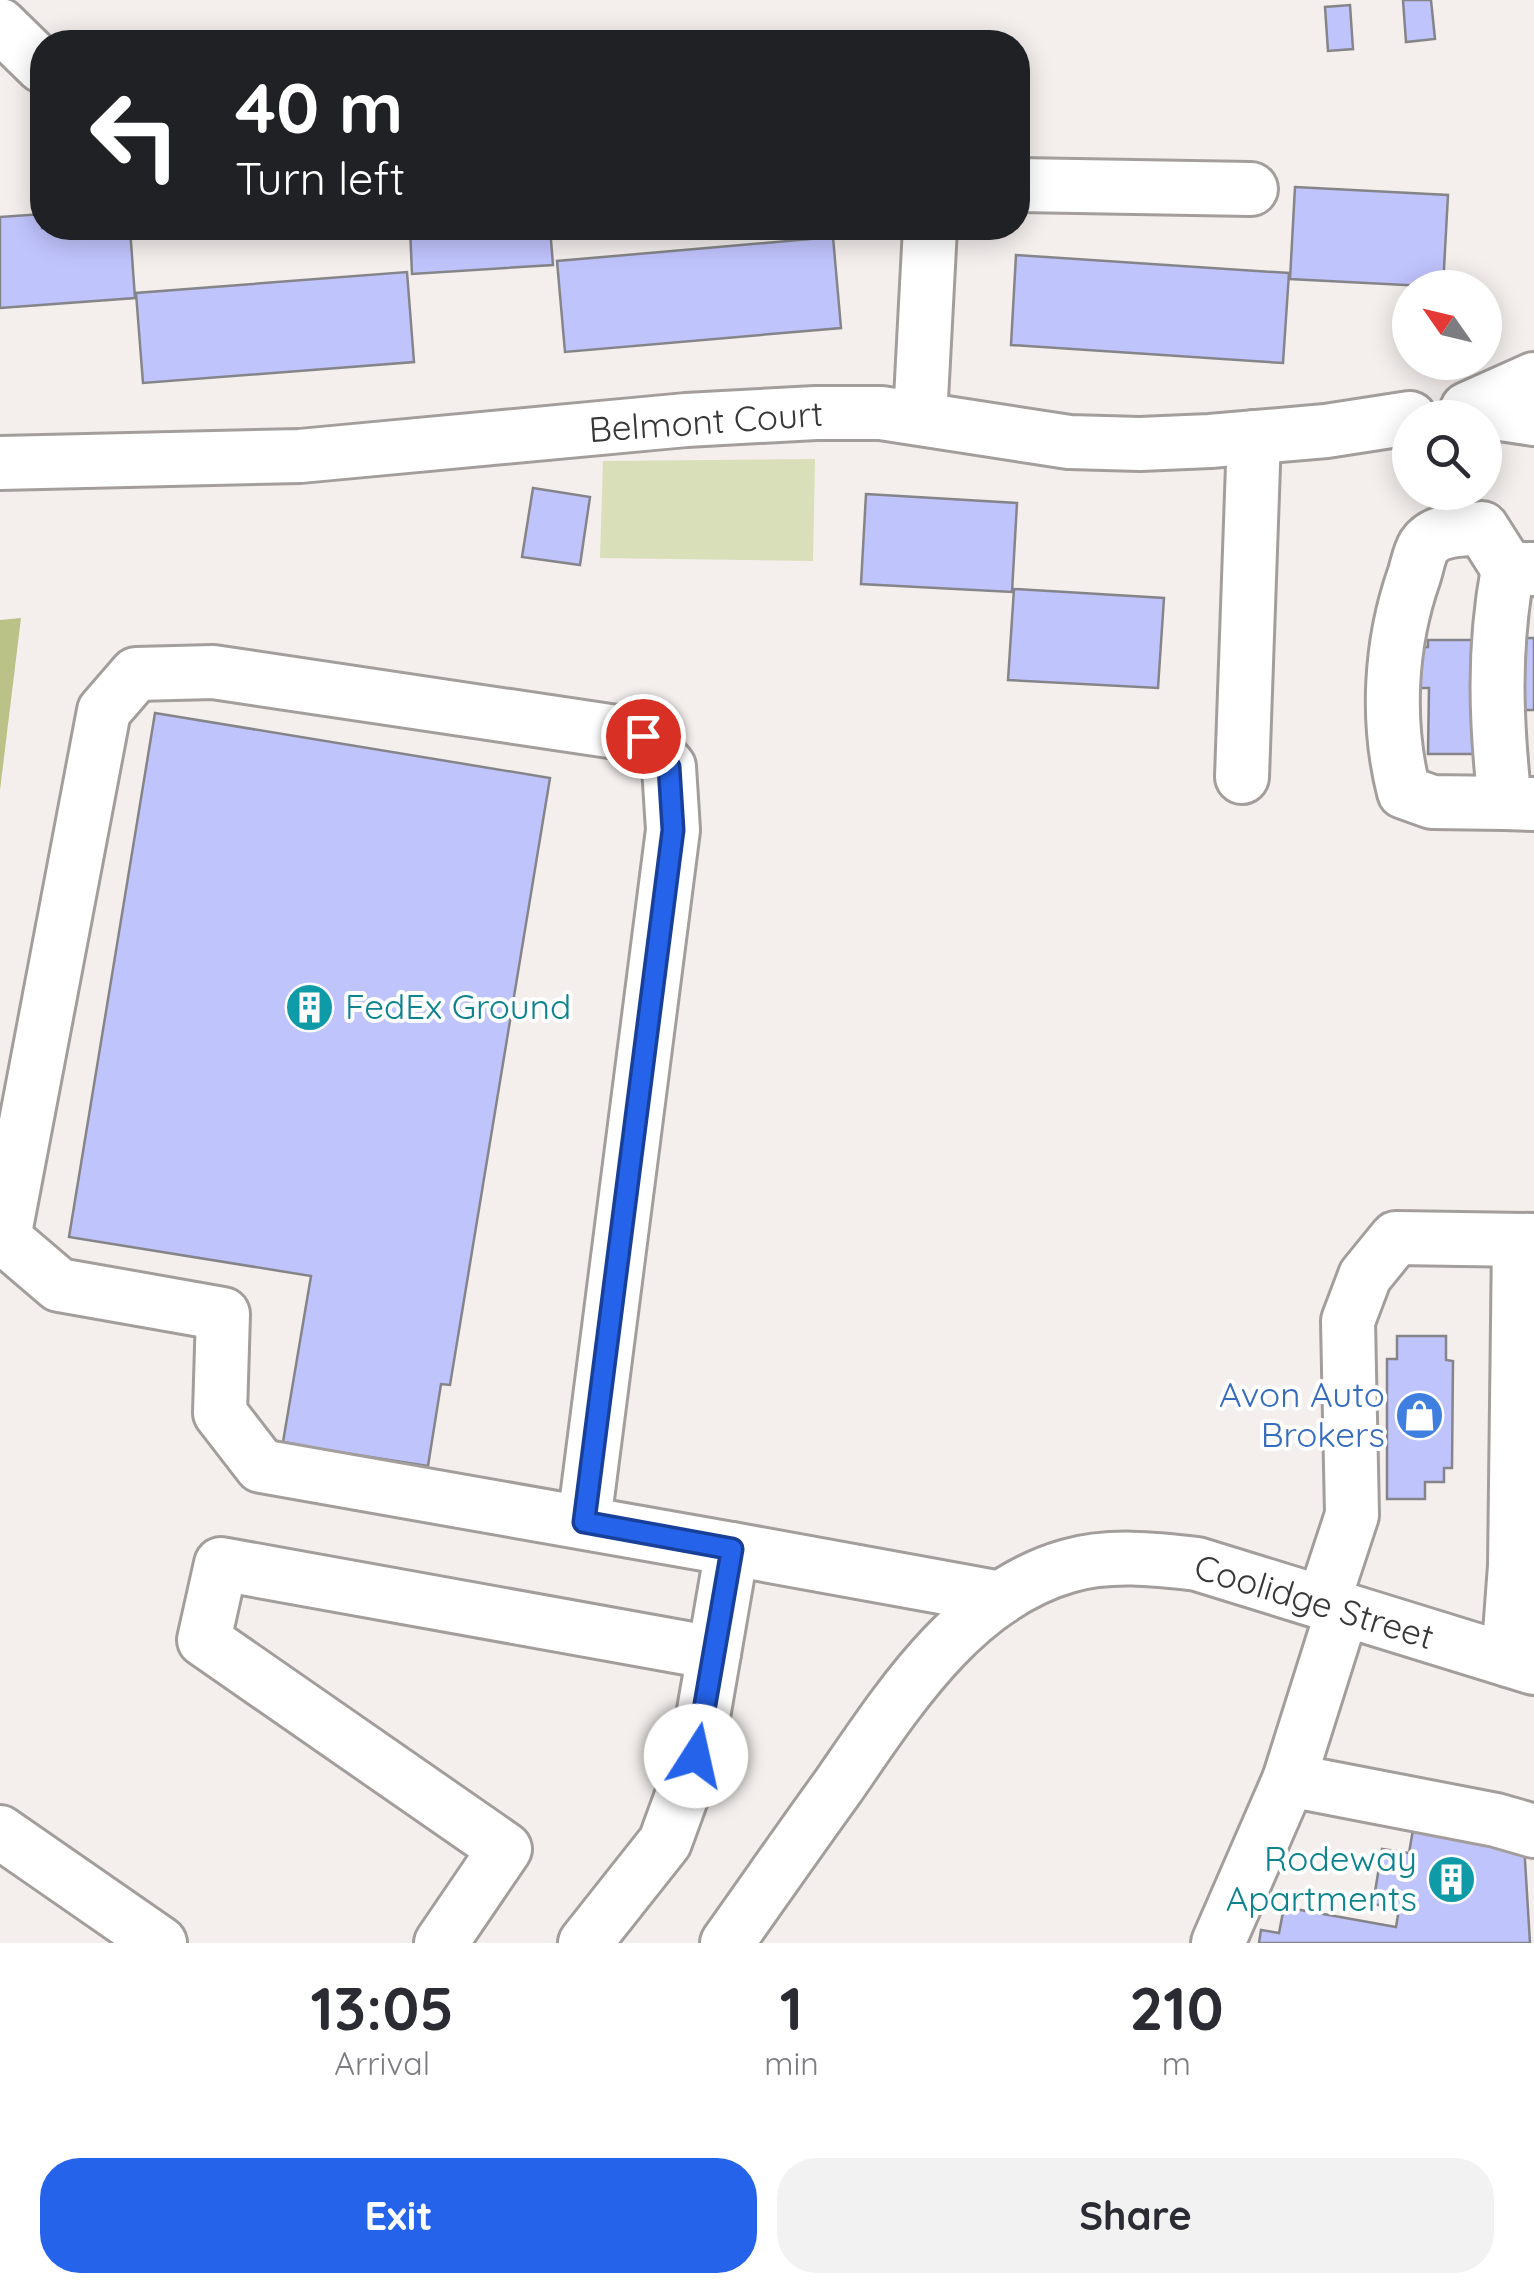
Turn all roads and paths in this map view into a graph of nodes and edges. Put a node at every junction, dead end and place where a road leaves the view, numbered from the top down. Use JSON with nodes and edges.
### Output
{"nodes":[{"id":1,"x":0,"y":24,"type":"edge"},
{"id":2,"x":30,"y":54,"type":"edge"},
{"id":3,"x":1030,"y":184,"type":"edge"},
{"id":4,"x":1251,"y":189,"type":"dead end"},
{"id":5,"x":929,"y":240,"type":"edge"},
{"id":6,"x":1534,"y":379,"type":"edge"},
{"id":7,"x":1487,"y":400,"type":"edge"},
{"id":8,"x":1502,"y":414,"type":"edge"},
{"id":9,"x":920,"y":418,"type":"junction"},
{"id":10,"x":1534,"y":419,"type":"edge"},
{"id":11,"x":1392,"y":420,"type":"edge"},
{"id":12,"x":1254,"y":437,"type":"junction"},
{"id":13,"x":0,"y":463,"type":"edge"},
{"id":14,"x":1521,"y":569,"type":"edge"},
{"id":15,"x":1242,"y":777,"type":"dead end"},
{"id":16,"x":1519,"y":804,"type":"edge"},
{"id":17,"x":1526,"y":1241,"type":"edge"},
{"id":18,"x":584,"y":1522,"type":"junction"},
{"id":19,"x":732,"y":1549,"type":"junction"},
{"id":20,"x":1001,"y":1598,"type":"junction"},
{"id":21,"x":1333,"y":1606,"type":"junction"},
{"id":22,"x":714,"y":1653,"type":"junction"},
{"id":23,"x":1521,"y":1664,"type":"edge"},
{"id":24,"x":1290,"y":1780,"type":"junction"},
{"id":25,"x":1534,"y":1830,"type":"edge"},
{"id":26,"x":0,"y":1832,"type":"edge"},
{"id":27,"x":160,"y":1943,"type":"edge"},
{"id":28,"x":441,"y":1943,"type":"edge"},
{"id":29,"x":584,"y":1943,"type":"edge"},
{"id":30,"x":727,"y":1943,"type":"edge"},
{"id":31,"x":1218,"y":1943,"type":"edge"}],
"edges":[{"from":1,"to":2,"type":"lane"},
{"from":3,"to":4,"type":"lane"},
{"from":5,"to":9,"type":"lane"},
{"from":6,"to":7,"type":"lane","name":"Belmont Court"},
{"from":8,"to":10,"type":"lane","name":"Belmont Court"},
{"from":9,"to":12,"type":"lane","name":"Belmont Court"},
{"from":9,"to":13,"type":"lane","name":"Belmont Court"},
{"from":11,"to":12,"type":"lane","name":"Belmont Court"},
{"from":12,"to":15,"type":"lane"},
{"from":14,"to":16,"type":"lane"},
{"from":14,"to":16,"type":"lane"},
{"from":17,"to":21,"type":"lane"},
{"from":17,"to":23,"type":"lane"},
{"from":18,"to":18,"type":"lane"},
{"from":18,"to":19,"type":"lane"},
{"from":19,"to":20,"type":"lane"},
{"from":19,"to":22,"type":"lane"},
{"from":20,"to":21,"type":"lane","name":"Coolidge Street"},
{"from":20,"to":30,"type":"lane","name":"Coolidge Street"},
{"from":21,"to":23,"type":"lane","name":"Coolidge Street"},
{"from":21,"to":24,"type":"lane"},
{"from":22,"to":28,"type":"lane"},
{"from":22,"to":29,"type":"lane"},
{"from":24,"to":25,"type":"lane"},
{"from":24,"to":31,"type":"lane"},
{"from":26,"to":27,"type":"lane"}]}
